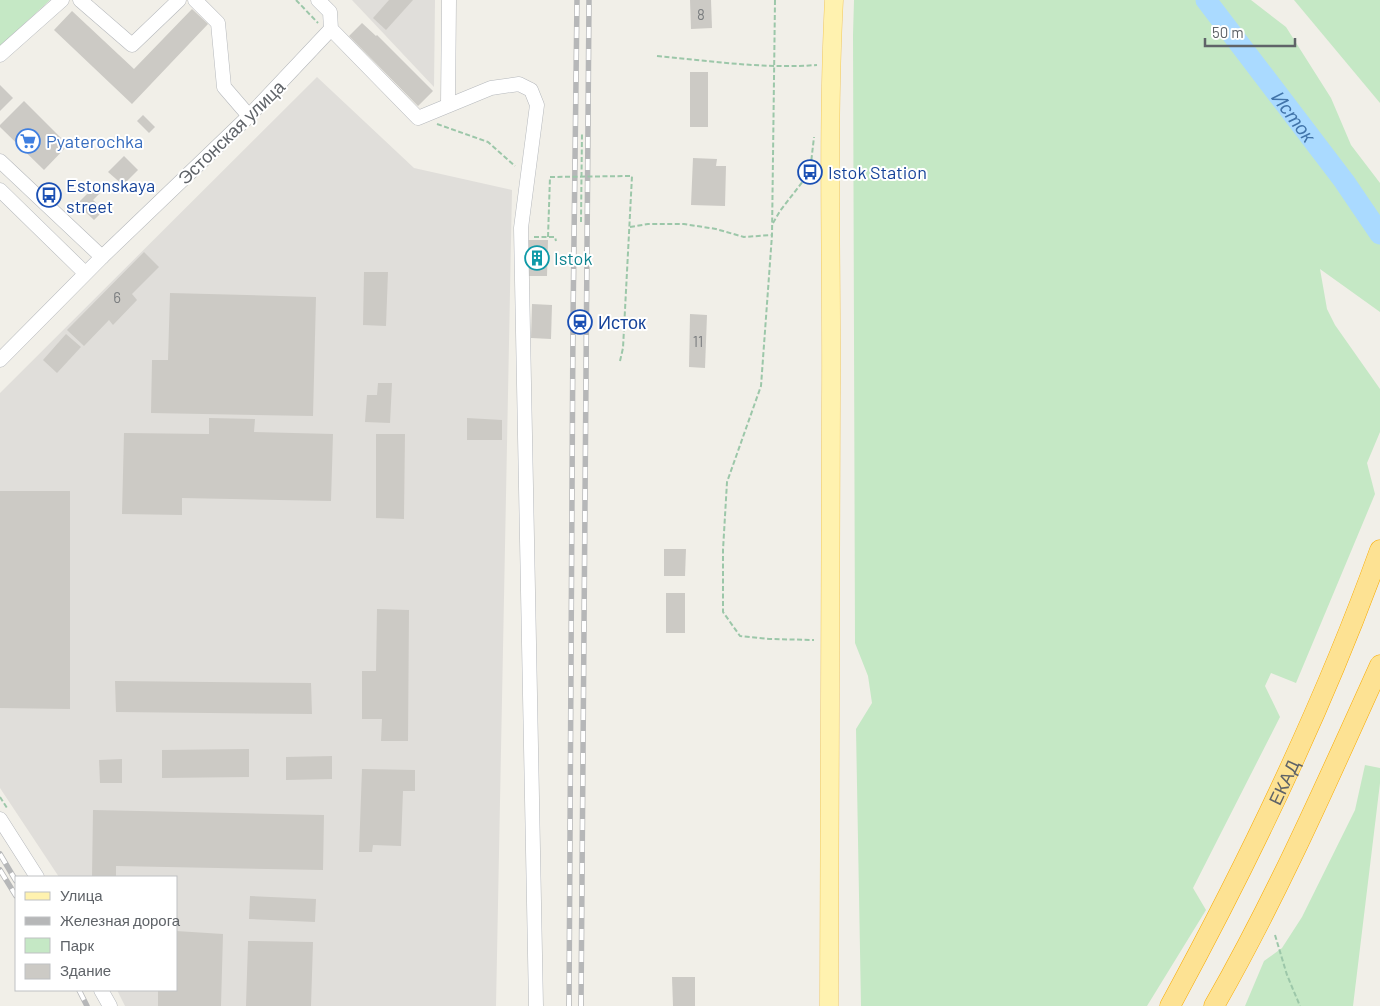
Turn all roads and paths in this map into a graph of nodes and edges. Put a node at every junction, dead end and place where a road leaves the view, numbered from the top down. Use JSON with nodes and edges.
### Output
{"nodes":[{"id":1,"x":62,"y":0,"type":"edge"},
{"id":2,"x":80,"y":0,"type":"edge"},
{"id":3,"x":179,"y":0,"type":"edge"},
{"id":4,"x":195,"y":0,"type":"edge"},
{"id":5,"x":296,"y":0,"type":"edge"},
{"id":6,"x":318,"y":0,"type":"edge"},
{"id":7,"x":449,"y":0,"type":"edge"},
{"id":8,"x":775,"y":0,"type":"edge"},
{"id":9,"x":834,"y":0,"type":"edge"},
{"id":10,"x":330,"y":32,"type":"junction"},
{"id":11,"x":0,"y":55,"type":"edge"},
{"id":12,"x":657,"y":56,"type":"dead end"},
{"id":13,"x":831,"y":64,"type":"junction"},
{"id":14,"x":775,"y":66,"type":"junction"},
{"id":15,"x":448,"y":105,"type":"junction"},
{"id":16,"x":248,"y":116,"type":"junction"},
{"id":17,"x":418,"y":118,"type":"junction"},
{"id":18,"x":830,"y":122,"type":"junction"},
{"id":19,"x":582,"y":132,"type":"dead end"},
{"id":20,"x":0,"y":161,"type":"edge"},
{"id":21,"x":582,"y":177,"type":"junction"},
{"id":22,"x":528,"y":178,"type":"junction"},
{"id":23,"x":0,"y":190,"type":"edge"},
{"id":24,"x":581,"y":222,"type":"dead end"},
{"id":25,"x":772,"y":225,"type":"junction"},
{"id":26,"x":630,"y":226,"type":"junction"},
{"id":27,"x":772,"y":235,"type":"junction"},
{"id":28,"x":548,"y":237,"type":"junction"},
{"id":29,"x":521,"y":238,"type":"junction"},
{"id":30,"x":556,"y":241,"type":"dead end"},
{"id":31,"x":102,"y":256,"type":"junction"},
{"id":32,"x":86,"y":274,"type":"junction"},
{"id":33,"x":0,"y":360,"type":"edge"},
{"id":34,"x":620,"y":361,"type":"dead end"},
{"id":35,"x":1380,"y":550,"type":"edge"},
{"id":36,"x":829,"y":640,"type":"junction"},
{"id":37,"x":1380,"y":664,"type":"edge"},
{"id":38,"x":0,"y":819,"type":"edge"},
{"id":39,"x":36,"y":876,"type":"edge"},
{"id":40,"x":1276,"y":935,"type":"dead end"},
{"id":41,"x":102,"y":991,"type":"edge"},
{"id":42,"x":110,"y":1006,"type":"edge"},
{"id":43,"x":536,"y":1006,"type":"edge"},
{"id":44,"x":829,"y":1006,"type":"edge"},
{"id":45,"x":1170,"y":1006,"type":"edge"},
{"id":46,"x":1214,"y":1006,"type":"edge"},
{"id":47,"x":1300,"y":1006,"type":"edge"}],
"edges":[{"from":1,"to":11,"type":"street"},
{"from":2,"to":3,"type":"street"},
{"from":4,"to":16,"type":"street"},
{"from":5,"to":10,"type":"path"},
{"from":6,"to":10,"type":"street"},
{"from":7,"to":15,"type":"street"},
{"from":8,"to":14,"type":"path"},
{"from":9,"to":13,"type":"main road"},
{"from":10,"to":16,"type":"street","name":"Эстонская улица"},
{"from":10,"to":17,"type":"street"},
{"from":12,"to":14,"type":"path"},
{"from":13,"to":14,"type":"path"},
{"from":13,"to":18,"type":"main road"},
{"from":14,"to":25,"type":"path"},
{"from":15,"to":17,"type":"street"},
{"from":15,"to":22,"type":"street"},
{"from":16,"to":31,"type":"street","name":"Эстонская улица"},
{"from":17,"to":22,"type":"path"},
{"from":18,"to":25,"type":"path"},
{"from":18,"to":36,"type":"main road"},
{"from":19,"to":21,"type":"path"},
{"from":20,"to":31,"type":"street"},
{"from":21,"to":24,"type":"path"},
{"from":21,"to":26,"type":"path","bridge":true},
{"from":21,"to":28,"type":"path","bridge":true},
{"from":22,"to":29,"type":"street"},
{"from":23,"to":32,"type":"street"},
{"from":25,"to":27,"type":"path"},
{"from":26,"to":27,"type":"path"},
{"from":26,"to":34,"type":"path"},
{"from":27,"to":36,"type":"path"},
{"from":28,"to":29,"type":"path"},
{"from":28,"to":30,"type":"path"},
{"from":29,"to":43,"type":"street"},
{"from":31,"to":32,"type":"street","name":"Эстонская улица"},
{"from":32,"to":33,"type":"street","name":"Эстонская улица"},
{"from":35,"to":45,"type":"highway","name":"ЕКАД"},
{"from":36,"to":44,"type":"main road"},
{"from":37,"to":46,"type":"highway"},
{"from":38,"to":39,"type":"street"},
{"from":40,"to":47,"type":"path"},
{"from":41,"to":42,"type":"street"}]}
